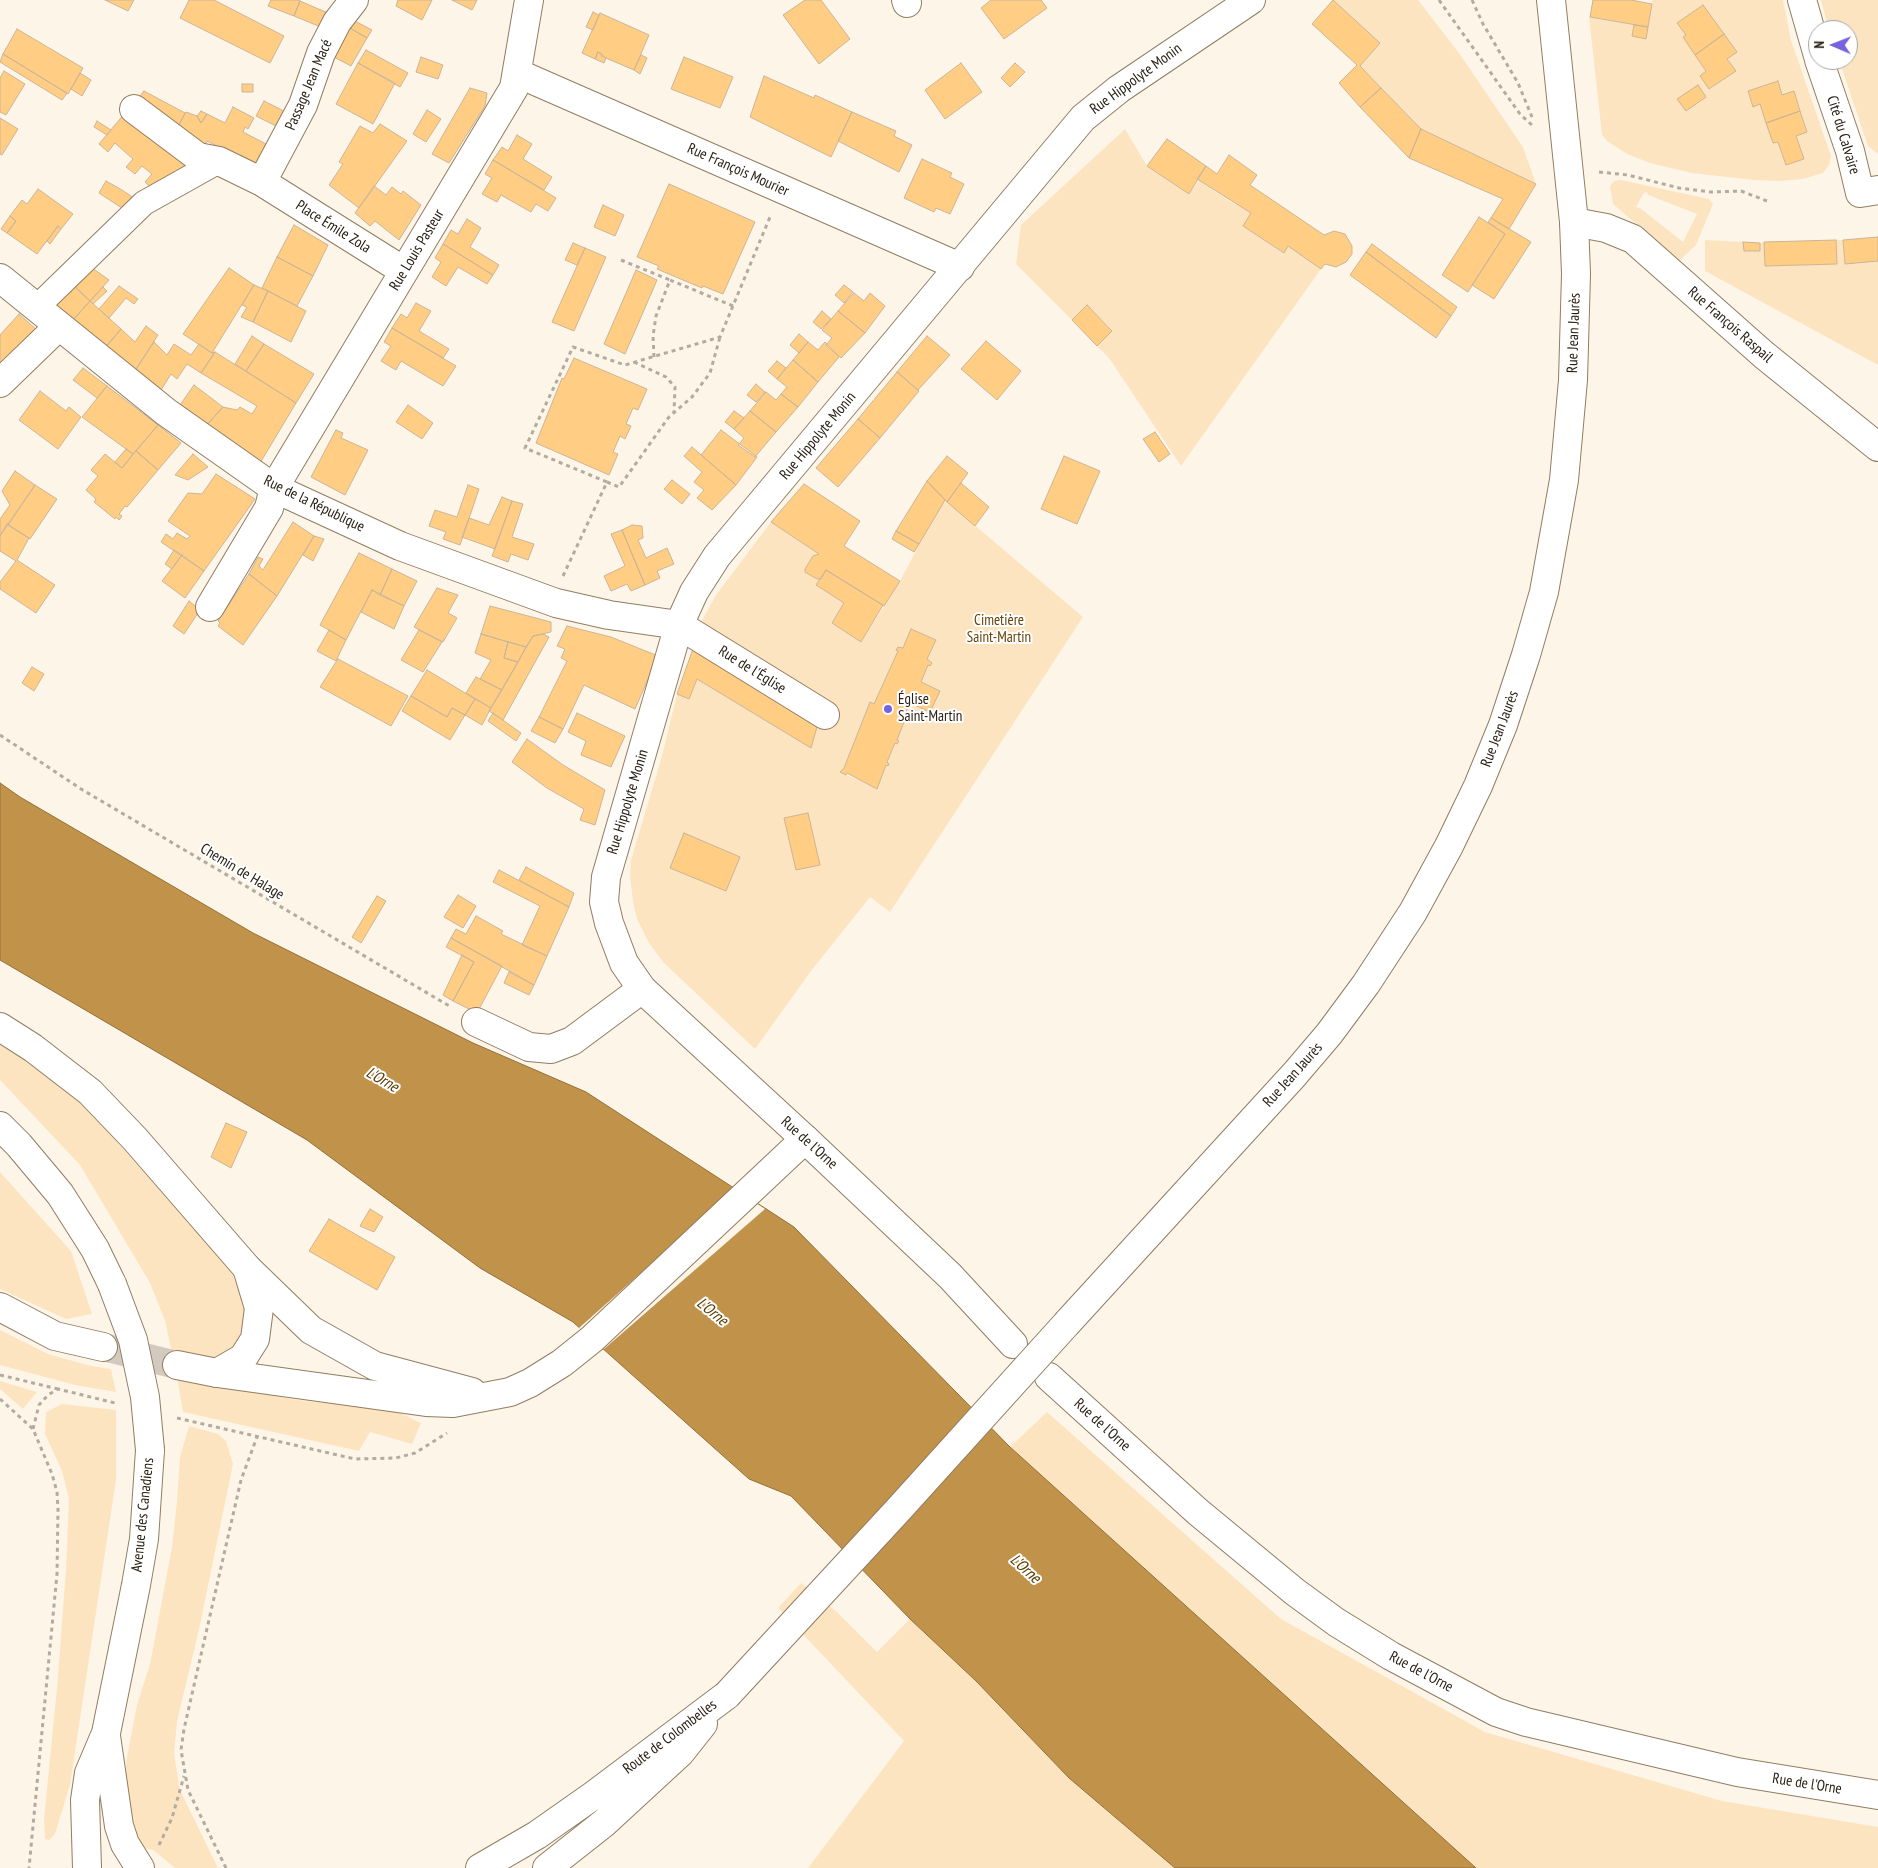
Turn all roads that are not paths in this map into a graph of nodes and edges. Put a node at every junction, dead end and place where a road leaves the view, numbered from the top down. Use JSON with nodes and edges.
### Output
{"nodes":[{"id":1,"x":354,"y":0,"type":"edge"},
{"id":2,"x":530,"y":0,"type":"edge"},
{"id":3,"x":1251,"y":0,"type":"edge"},
{"id":4,"x":1551,"y":0,"type":"edge"},
{"id":5,"x":1802,"y":0,"type":"edge"},
{"id":6,"x":1808,"y":21,"type":"edge"},
{"id":7,"x":1822,"y":70,"type":"edge"},
{"id":8,"x":517,"y":73,"type":"junction"},
{"id":9,"x":134,"y":109,"type":"dead end"},
{"id":10,"x":219,"y":161,"type":"junction"},
{"id":11,"x":262,"y":182,"type":"junction"},
{"id":12,"x":1878,"y":190,"type":"edge"},
{"id":13,"x":1574,"y":222,"type":"junction"},
{"id":14,"x":960,"y":268,"type":"junction"},
{"id":15,"x":404,"y":271,"type":"junction"},
{"id":16,"x":0,"y":278,"type":"edge"},
{"id":17,"x":36,"y":308,"type":"junction"},
{"id":18,"x":59,"y":326,"type":"junction"},
{"id":19,"x":0,"y":383,"type":"edge"},
{"id":20,"x":1878,"y":447,"type":"edge"},
{"id":21,"x":274,"y":488,"type":"junction"},
{"id":22,"x":210,"y":607,"type":"dead end"},
{"id":23,"x":679,"y":625,"type":"junction"},
{"id":24,"x":825,"y":715,"type":"dead end"},
{"id":25,"x":642,"y":989,"type":"junction"},
{"id":26,"x":476,"y":1022,"type":"road end"},
{"id":27,"x":0,"y":1027,"type":"edge"},
{"id":28,"x":0,"y":1126,"type":"edge"},
{"id":29,"x":805,"y":1139,"type":"junction"},
{"id":30,"x":247,"y":1268,"type":"junction"},
{"id":31,"x":0,"y":1307,"type":"edge"},
{"id":32,"x":1014,"y":1344,"type":"dead end"},
{"id":33,"x":103,"y":1347,"type":"tunnel mouth"},
{"id":34,"x":177,"y":1365,"type":"tunnel mouth"},
{"id":35,"x":217,"y":1373,"type":"junction"},
{"id":36,"x":1049,"y":1377,"type":"dead end"},
{"id":37,"x":490,"y":1397,"type":"junction"},
{"id":38,"x":726,"y":1695,"type":"junction"},
{"id":39,"x":106,"y":1733,"type":"junction"},
{"id":40,"x":1878,"y":1795,"type":"edge"},
{"id":41,"x":148,"y":1859,"type":"edge"},
{"id":42,"x":87,"y":1868,"type":"edge"},
{"id":43,"x":480,"y":1868,"type":"edge"},
{"id":44,"x":546,"y":1868,"type":"edge"}],
"edges":[{"from":1,"to":11,"type":"street","name":"Passage Jean Macé"},
{"from":2,"to":8,"type":"street","name":"Rue Louis Pasteur"},
{"from":3,"to":14,"type":"street","name":"Rue Hippolyte Monin"},
{"from":4,"to":13,"type":"street","name":"Rue Jean Jaurès"},
{"from":5,"to":6,"type":"street"},
{"from":7,"to":12,"type":"street","name":"Cité du Calvaire"},
{"from":8,"to":14,"type":"street","name":"Rue François Mourier"},
{"from":8,"to":15,"type":"street","name":"Rue Louis Pasteur"},
{"from":9,"to":10,"type":"street"},
{"from":10,"to":11,"type":"street"},
{"from":10,"to":17,"type":"street"},
{"from":11,"to":15,"type":"street","name":"Place Émile Zola"},
{"from":13,"to":20,"type":"street","name":"Rue François Raspail"},
{"from":13,"to":38,"type":"street","name":"Rue Jean Jaurès","bridge":true},
{"from":14,"to":23,"type":"street","name":"Rue Hippolyte Monin"},
{"from":15,"to":21,"type":"street","name":"Rue Louis Pasteur"},
{"from":16,"to":17,"type":"street","name":"Rue de la République"},
{"from":17,"to":18,"type":"street","name":"Rue de la République"},
{"from":18,"to":19,"type":"street"},
{"from":18,"to":21,"type":"street","name":"Rue de la République"},
{"from":21,"to":22,"type":"street","name":"Rue Louis Pasteur"},
{"from":21,"to":23,"type":"street","name":"Rue de la République"},
{"from":23,"to":24,"type":"street","name":"Rue de l'Église"},
{"from":23,"to":25,"type":"street","name":"Rue Hippolyte Monin"},
{"from":25,"to":26,"type":"street"},
{"from":25,"to":29,"type":"street","name":"Rue de l'Orne"},
{"from":27,"to":30,"type":"street"},
{"from":28,"to":39,"type":"street","name":"Avenue des Canadiens","bridge":true},
{"from":29,"to":32,"type":"street","name":"Rue de l'Orne"},
{"from":29,"to":37,"type":"street"},
{"from":30,"to":35,"type":"street"},
{"from":30,"to":37,"type":"street"},
{"from":31,"to":33,"type":"street"},
{"from":34,"to":35,"type":"street"},
{"from":35,"to":37,"type":"street"},
{"from":36,"to":40,"type":"street","name":"Rue de l'Orne"},
{"from":38,"to":43,"type":"street","name":"Route de Colombelles"},
{"from":38,"to":44,"type":"street","name":"Route de Colombelles"},
{"from":39,"to":41,"type":"street","name":"Avenue des Canadiens"},
{"from":39,"to":42,"type":"street","name":"Avenue des Canadiens"}]}
